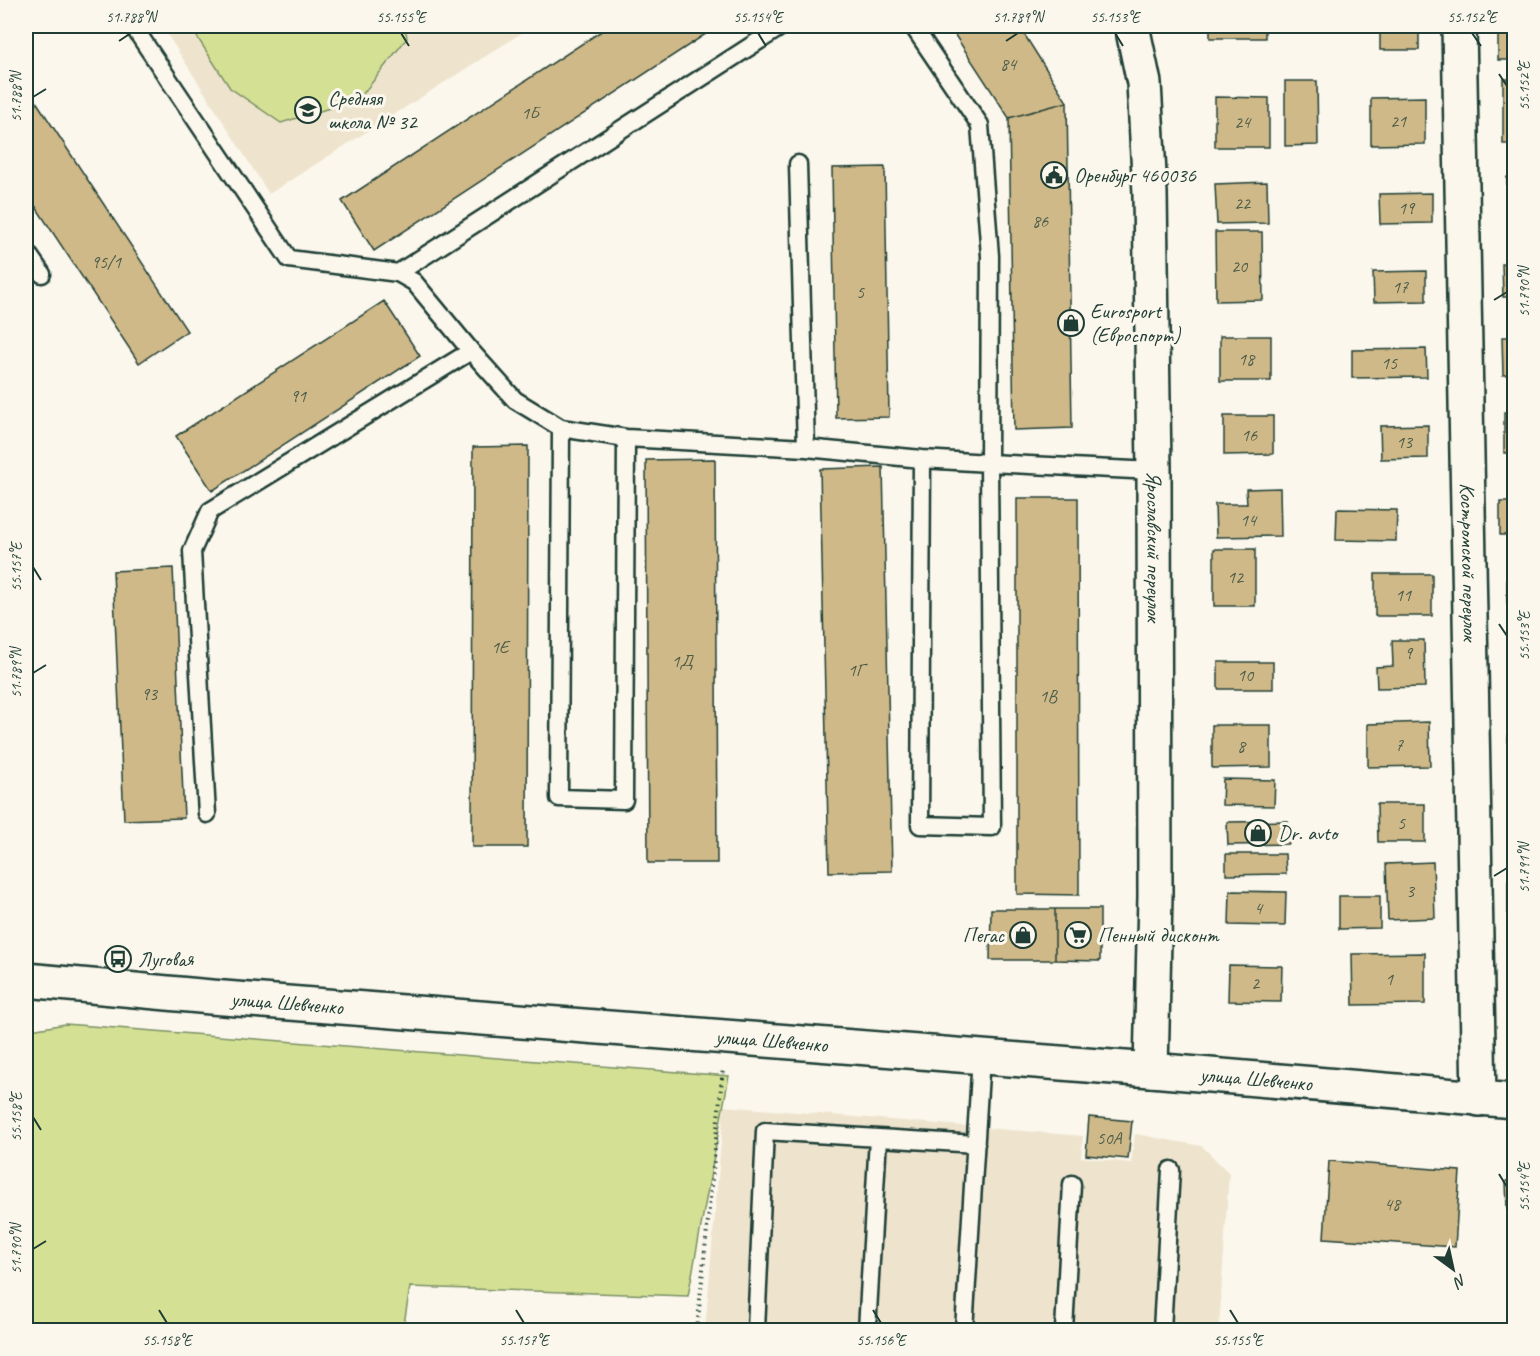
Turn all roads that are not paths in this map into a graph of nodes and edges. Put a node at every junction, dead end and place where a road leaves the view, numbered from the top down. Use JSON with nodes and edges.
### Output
{"nodes":[{"id":1,"x":133,"y":26,"type":"edge"},
{"id":2,"x":782,"y":26,"type":"edge"},
{"id":3,"x":913,"y":26,"type":"edge"},
{"id":4,"x":1132,"y":26,"type":"edge"},
{"id":5,"x":1458,"y":26,"type":"edge"},
{"id":6,"x":798,"y":164,"type":"dead end"},
{"id":7,"x":26,"y":250,"type":"edge"},
{"id":8,"x":398,"y":273,"type":"junction"},
{"id":9,"x":42,"y":274,"type":"dead end"},
{"id":10,"x":471,"y":351,"type":"junction"},
{"id":11,"x":561,"y":428,"type":"junction"},
{"id":12,"x":626,"y":438,"type":"junction"},
{"id":13,"x":806,"y":448,"type":"junction"},
{"id":14,"x":922,"y":459,"type":"junction"},
{"id":15,"x":989,"y":463,"type":"junction"},
{"id":16,"x":1154,"y":471,"type":"junction"},
{"id":17,"x":207,"y":814,"type":"dead end"},
{"id":18,"x":27,"y":981,"type":"edge"},
{"id":19,"x":981,"y":1057,"type":"junction"},
{"id":20,"x":1151,"y":1070,"type":"junction"},
{"id":21,"x":1479,"y":1098,"type":"junction"},
{"id":22,"x":1515,"y":1101,"type":"edge"},
{"id":23,"x":878,"y":1138,"type":"junction"},
{"id":24,"x":976,"y":1143,"type":"junction"},
{"id":25,"x":1171,"y":1170,"type":"dead end"},
{"id":26,"x":1072,"y":1184,"type":"dead end"},
{"id":27,"x":756,"y":1330,"type":"edge"},
{"id":28,"x":867,"y":1330,"type":"edge"},
{"id":29,"x":964,"y":1330,"type":"edge"},
{"id":30,"x":1064,"y":1330,"type":"edge"},
{"id":31,"x":1162,"y":1330,"type":"edge"}],
"edges":[{"from":1,"to":8,"type":"lane"},
{"from":2,"to":8,"type":"lane"},
{"from":3,"to":15,"type":"lane"},
{"from":4,"to":16,"type":"main road","name":"Ярославский переулок"},
{"from":5,"to":21,"type":"main road","name":"Костромской переулок"},
{"from":6,"to":13,"type":"lane"},
{"from":7,"to":9,"type":"lane"},
{"from":8,"to":10,"type":"lane"},
{"from":10,"to":11,"type":"lane"},
{"from":10,"to":17,"type":"lane"},
{"from":11,"to":12,"type":"lane"},
{"from":11,"to":12,"type":"lane"},
{"from":12,"to":13,"type":"lane"},
{"from":13,"to":14,"type":"lane"},
{"from":14,"to":15,"type":"lane"},
{"from":14,"to":15,"type":"lane"},
{"from":15,"to":16,"type":"lane"},
{"from":16,"to":20,"type":"main road","name":"Ярославский переулок"},
{"from":18,"to":19,"type":"main road","name":"улица Шевченко"},
{"from":19,"to":20,"type":"main road","name":"улица Шевченко"},
{"from":19,"to":24,"type":"lane"},
{"from":20,"to":21,"type":"main road","name":"улица Шевченко"},
{"from":21,"to":22,"type":"main road","name":"улица Шевченко"},
{"from":23,"to":24,"type":"lane"},
{"from":23,"to":27,"type":"lane"},
{"from":23,"to":28,"type":"lane"},
{"from":24,"to":29,"type":"lane"},
{"from":25,"to":31,"type":"lane"},
{"from":26,"to":30,"type":"lane"}]}
